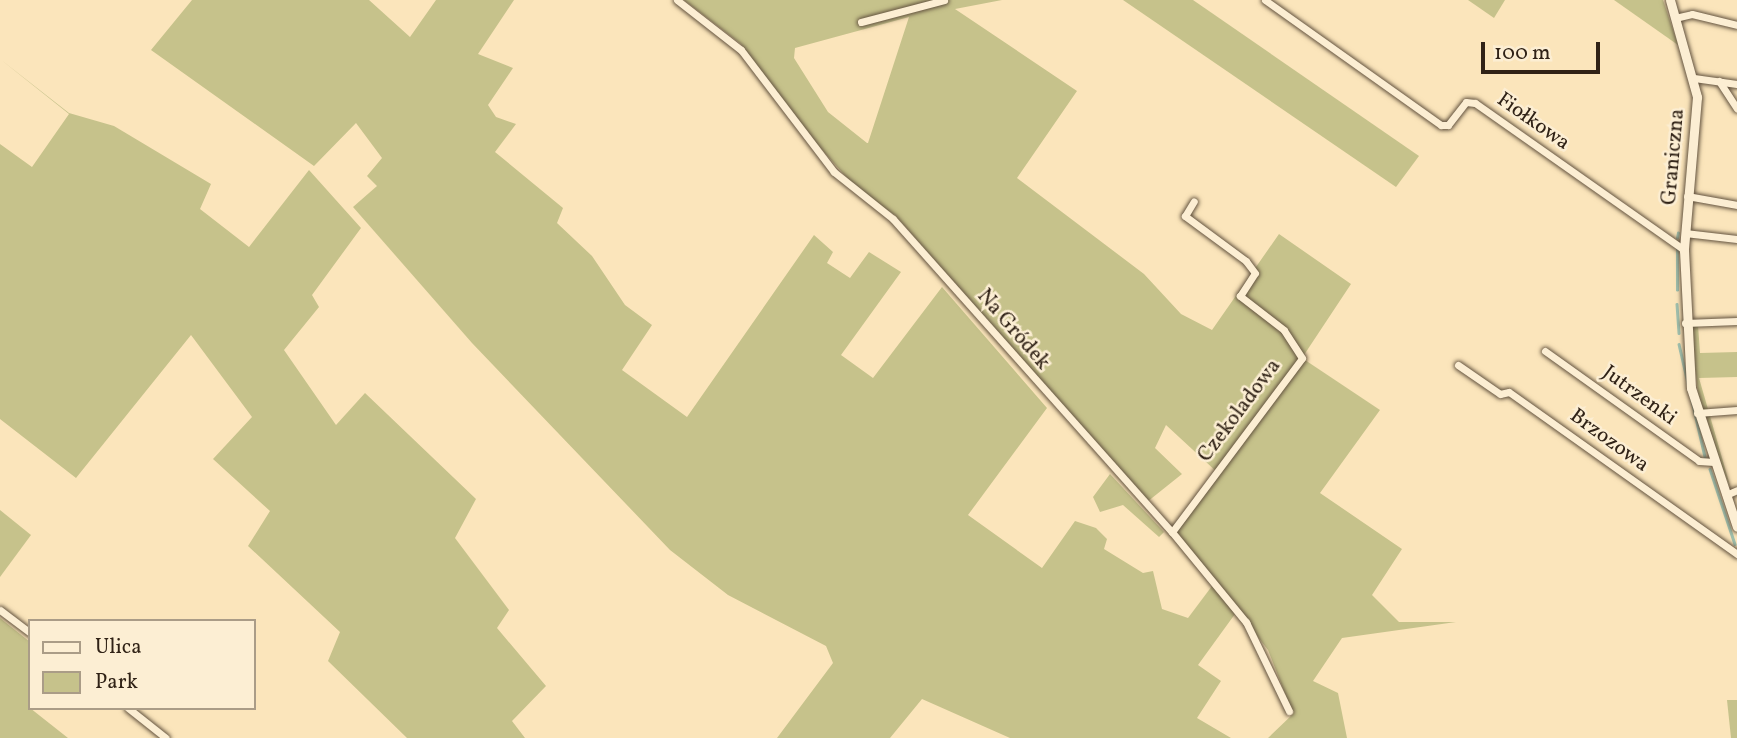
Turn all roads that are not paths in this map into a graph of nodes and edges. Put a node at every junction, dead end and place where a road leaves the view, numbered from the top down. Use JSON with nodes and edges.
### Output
{"nodes":[{"id":1,"x":677,"y":0,"type":"edge"},
{"id":2,"x":944,"y":0,"type":"edge"},
{"id":3,"x":1265,"y":0,"type":"edge"},
{"id":4,"x":1670,"y":0,"type":"edge"},
{"id":5,"x":1675,"y":18,"type":"junction"},
{"id":6,"x":861,"y":22,"type":"dead end"},
{"id":7,"x":1737,"y":25,"type":"edge"},
{"id":8,"x":1694,"y":78,"type":"junction"},
{"id":9,"x":1718,"y":80,"type":"junction"},
{"id":10,"x":1737,"y":85,"type":"edge"},
{"id":11,"x":1737,"y":109,"type":"edge"},
{"id":12,"x":1687,"y":196,"type":"junction"},
{"id":13,"x":1194,"y":201,"type":"dead end"},
{"id":14,"x":1737,"y":205,"type":"edge"},
{"id":15,"x":1685,"y":233,"type":"junction"},
{"id":16,"x":1737,"y":239,"type":"edge"},
{"id":17,"x":1684,"y":250,"type":"junction"},
{"id":18,"x":1737,"y":321,"type":"edge"},
{"id":19,"x":1684,"y":323,"type":"junction"},
{"id":20,"x":1545,"y":351,"type":"dead end"},
{"id":21,"x":1458,"y":365,"type":"dead end"},
{"id":22,"x":1737,"y":410,"type":"edge"},
{"id":23,"x":1697,"y":413,"type":"junction"},
{"id":24,"x":1714,"y":462,"type":"junction"},
{"id":25,"x":1737,"y":490,"type":"edge"},
{"id":26,"x":1726,"y":495,"type":"junction"},
{"id":27,"x":1737,"y":527,"type":"edge"},
{"id":28,"x":1172,"y":532,"type":"junction"},
{"id":29,"x":1737,"y":554,"type":"edge"},
{"id":30,"x":0,"y":610,"type":"edge"},
{"id":31,"x":28,"y":631,"type":"edge"},
{"id":32,"x":131,"y":710,"type":"edge"},
{"id":33,"x":1289,"y":711,"type":"dead end"},
{"id":34,"x":166,"y":738,"type":"edge"}],
"edges":[{"from":1,"to":28,"type":"street","name":"Na Gródek"},
{"from":2,"to":6,"type":"street"},
{"from":3,"to":17,"type":"street","name":"Fiołkowa"},
{"from":4,"to":5,"type":"street","name":"Graniczna"},
{"from":5,"to":7,"type":"street"},
{"from":5,"to":8,"type":"street","name":"Graniczna"},
{"from":8,"to":9,"type":"street"},
{"from":8,"to":12,"type":"street","name":"Graniczna"},
{"from":9,"to":10,"type":"street"},
{"from":9,"to":11,"type":"street"},
{"from":12,"to":14,"type":"street"},
{"from":12,"to":15,"type":"street","name":"Graniczna"},
{"from":13,"to":28,"type":"street","name":"Czekoladowa"},
{"from":15,"to":16,"type":"street"},
{"from":15,"to":17,"type":"street","name":"Graniczna"},
{"from":17,"to":19,"type":"street","name":"Graniczna"},
{"from":18,"to":19,"type":"street"},
{"from":19,"to":23,"type":"street","name":"Graniczna"},
{"from":20,"to":24,"type":"street","name":"Jutrzenki"},
{"from":21,"to":29,"type":"street","name":"Brzozowa"},
{"from":22,"to":23,"type":"street"},
{"from":23,"to":24,"type":"street","name":"Graniczna"},
{"from":24,"to":26,"type":"street","name":"Graniczna"},
{"from":25,"to":26,"type":"street"},
{"from":26,"to":27,"type":"street","name":"Graniczna"},
{"from":28,"to":33,"type":"street","name":"Na Gródek"},
{"from":30,"to":31,"type":"street"},
{"from":32,"to":34,"type":"street"}]}
